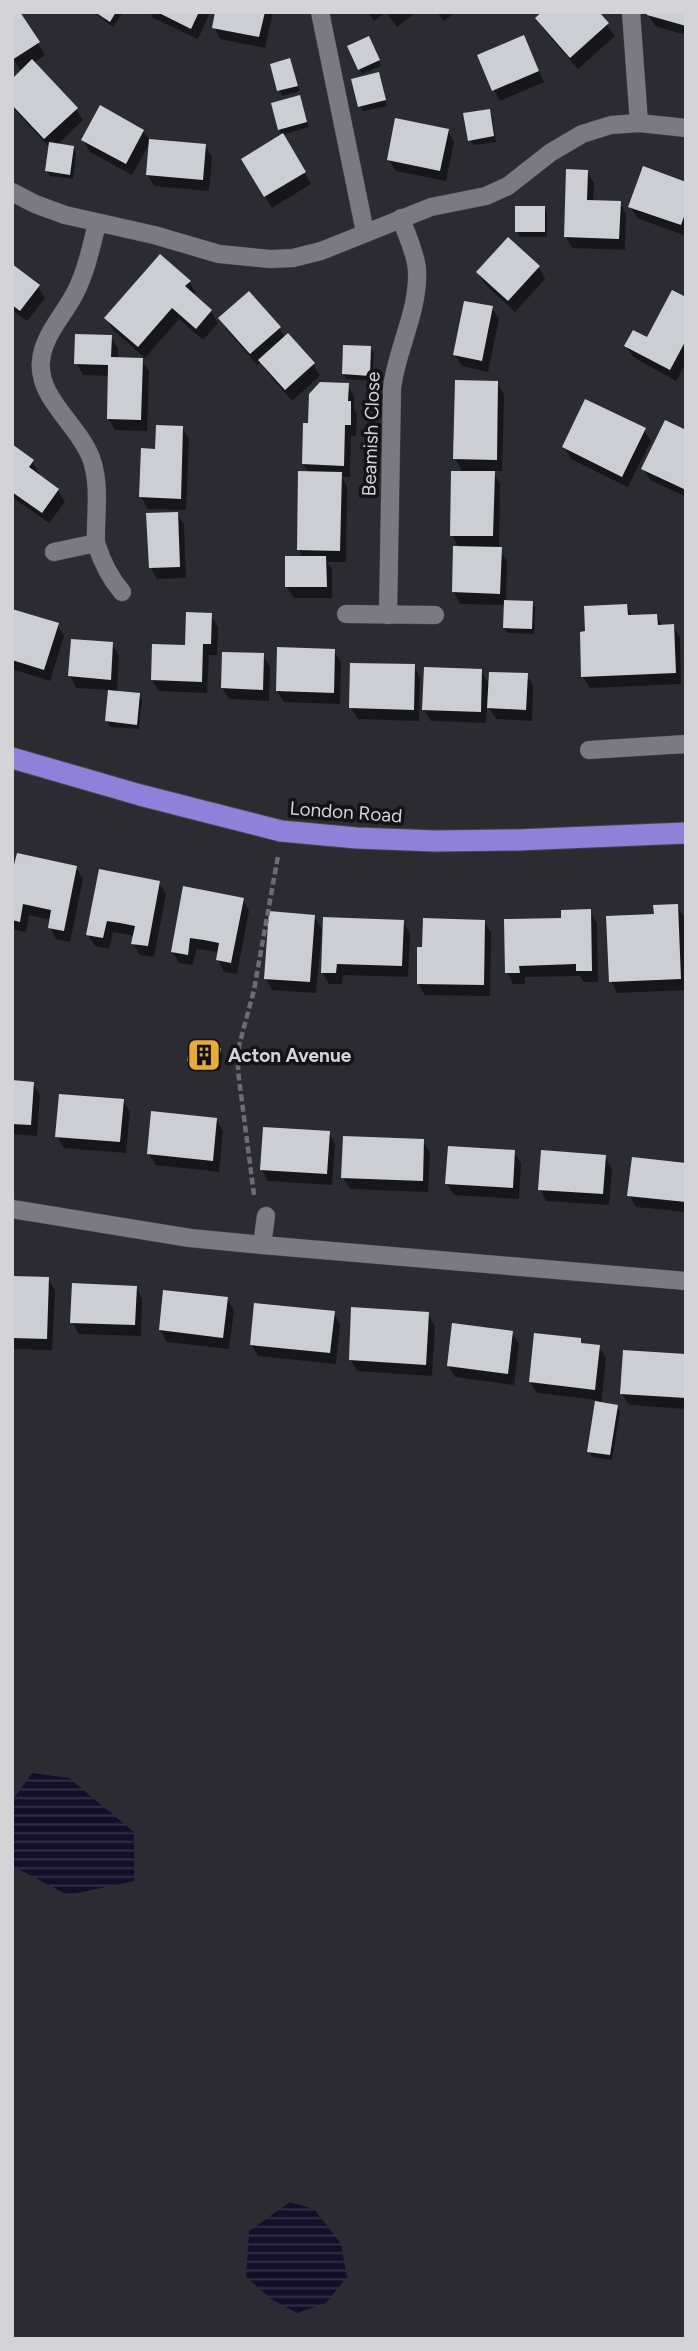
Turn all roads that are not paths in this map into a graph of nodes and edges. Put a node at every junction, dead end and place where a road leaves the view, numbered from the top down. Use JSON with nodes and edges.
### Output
{"nodes":[{"id":1,"x":320,"y":12,"type":"edge"},
{"id":2,"x":631,"y":12,"type":"edge"},
{"id":3,"x":639,"y":123,"type":"junction"},
{"id":4,"x":686,"y":128,"type":"edge"},
{"id":5,"x":12,"y":192,"type":"edge"},
{"id":6,"x":401,"y":218,"type":"junction"},
{"id":7,"x":97,"y":224,"type":"junction"},
{"id":8,"x":365,"y":232,"type":"junction"},
{"id":9,"x":96,"y":543,"type":"junction"},
{"id":10,"x":54,"y":552,"type":"dead end"},
{"id":11,"x":122,"y":592,"type":"dead end"},
{"id":12,"x":346,"y":614,"type":"dead end"},
{"id":13,"x":388,"y":615,"type":"junction"},
{"id":14,"x":435,"y":615,"type":"dead end"},
{"id":15,"x":686,"y":744,"type":"edge"},
{"id":16,"x":589,"y":750,"type":"dead end"},
{"id":17,"x":12,"y":758,"type":"edge"},
{"id":18,"x":686,"y":833,"type":"edge"},
{"id":19,"x":12,"y":1209,"type":"edge"},
{"id":20,"x":266,"y":1216,"type":"road end"},
{"id":21,"x":262,"y":1245,"type":"junction"},
{"id":22,"x":686,"y":1281,"type":"edge"}],
"edges":[{"from":1,"to":8,"type":"street"},
{"from":2,"to":3,"type":"street"},
{"from":3,"to":4,"type":"street"},
{"from":3,"to":6,"type":"street"},
{"from":5,"to":7,"type":"street"},
{"from":6,"to":8,"type":"street"},
{"from":6,"to":13,"type":"street","name":"Beamish Close"},
{"from":7,"to":8,"type":"street"},
{"from":7,"to":9,"type":"street"},
{"from":9,"to":10,"type":"street"},
{"from":9,"to":11,"type":"street"},
{"from":12,"to":13,"type":"street"},
{"from":13,"to":14,"type":"street"},
{"from":15,"to":16,"type":"street"},
{"from":17,"to":18,"type":"highway","name":"London Road"},
{"from":19,"to":21,"type":"street"},
{"from":20,"to":21,"type":"street"},
{"from":21,"to":22,"type":"street"}]}
